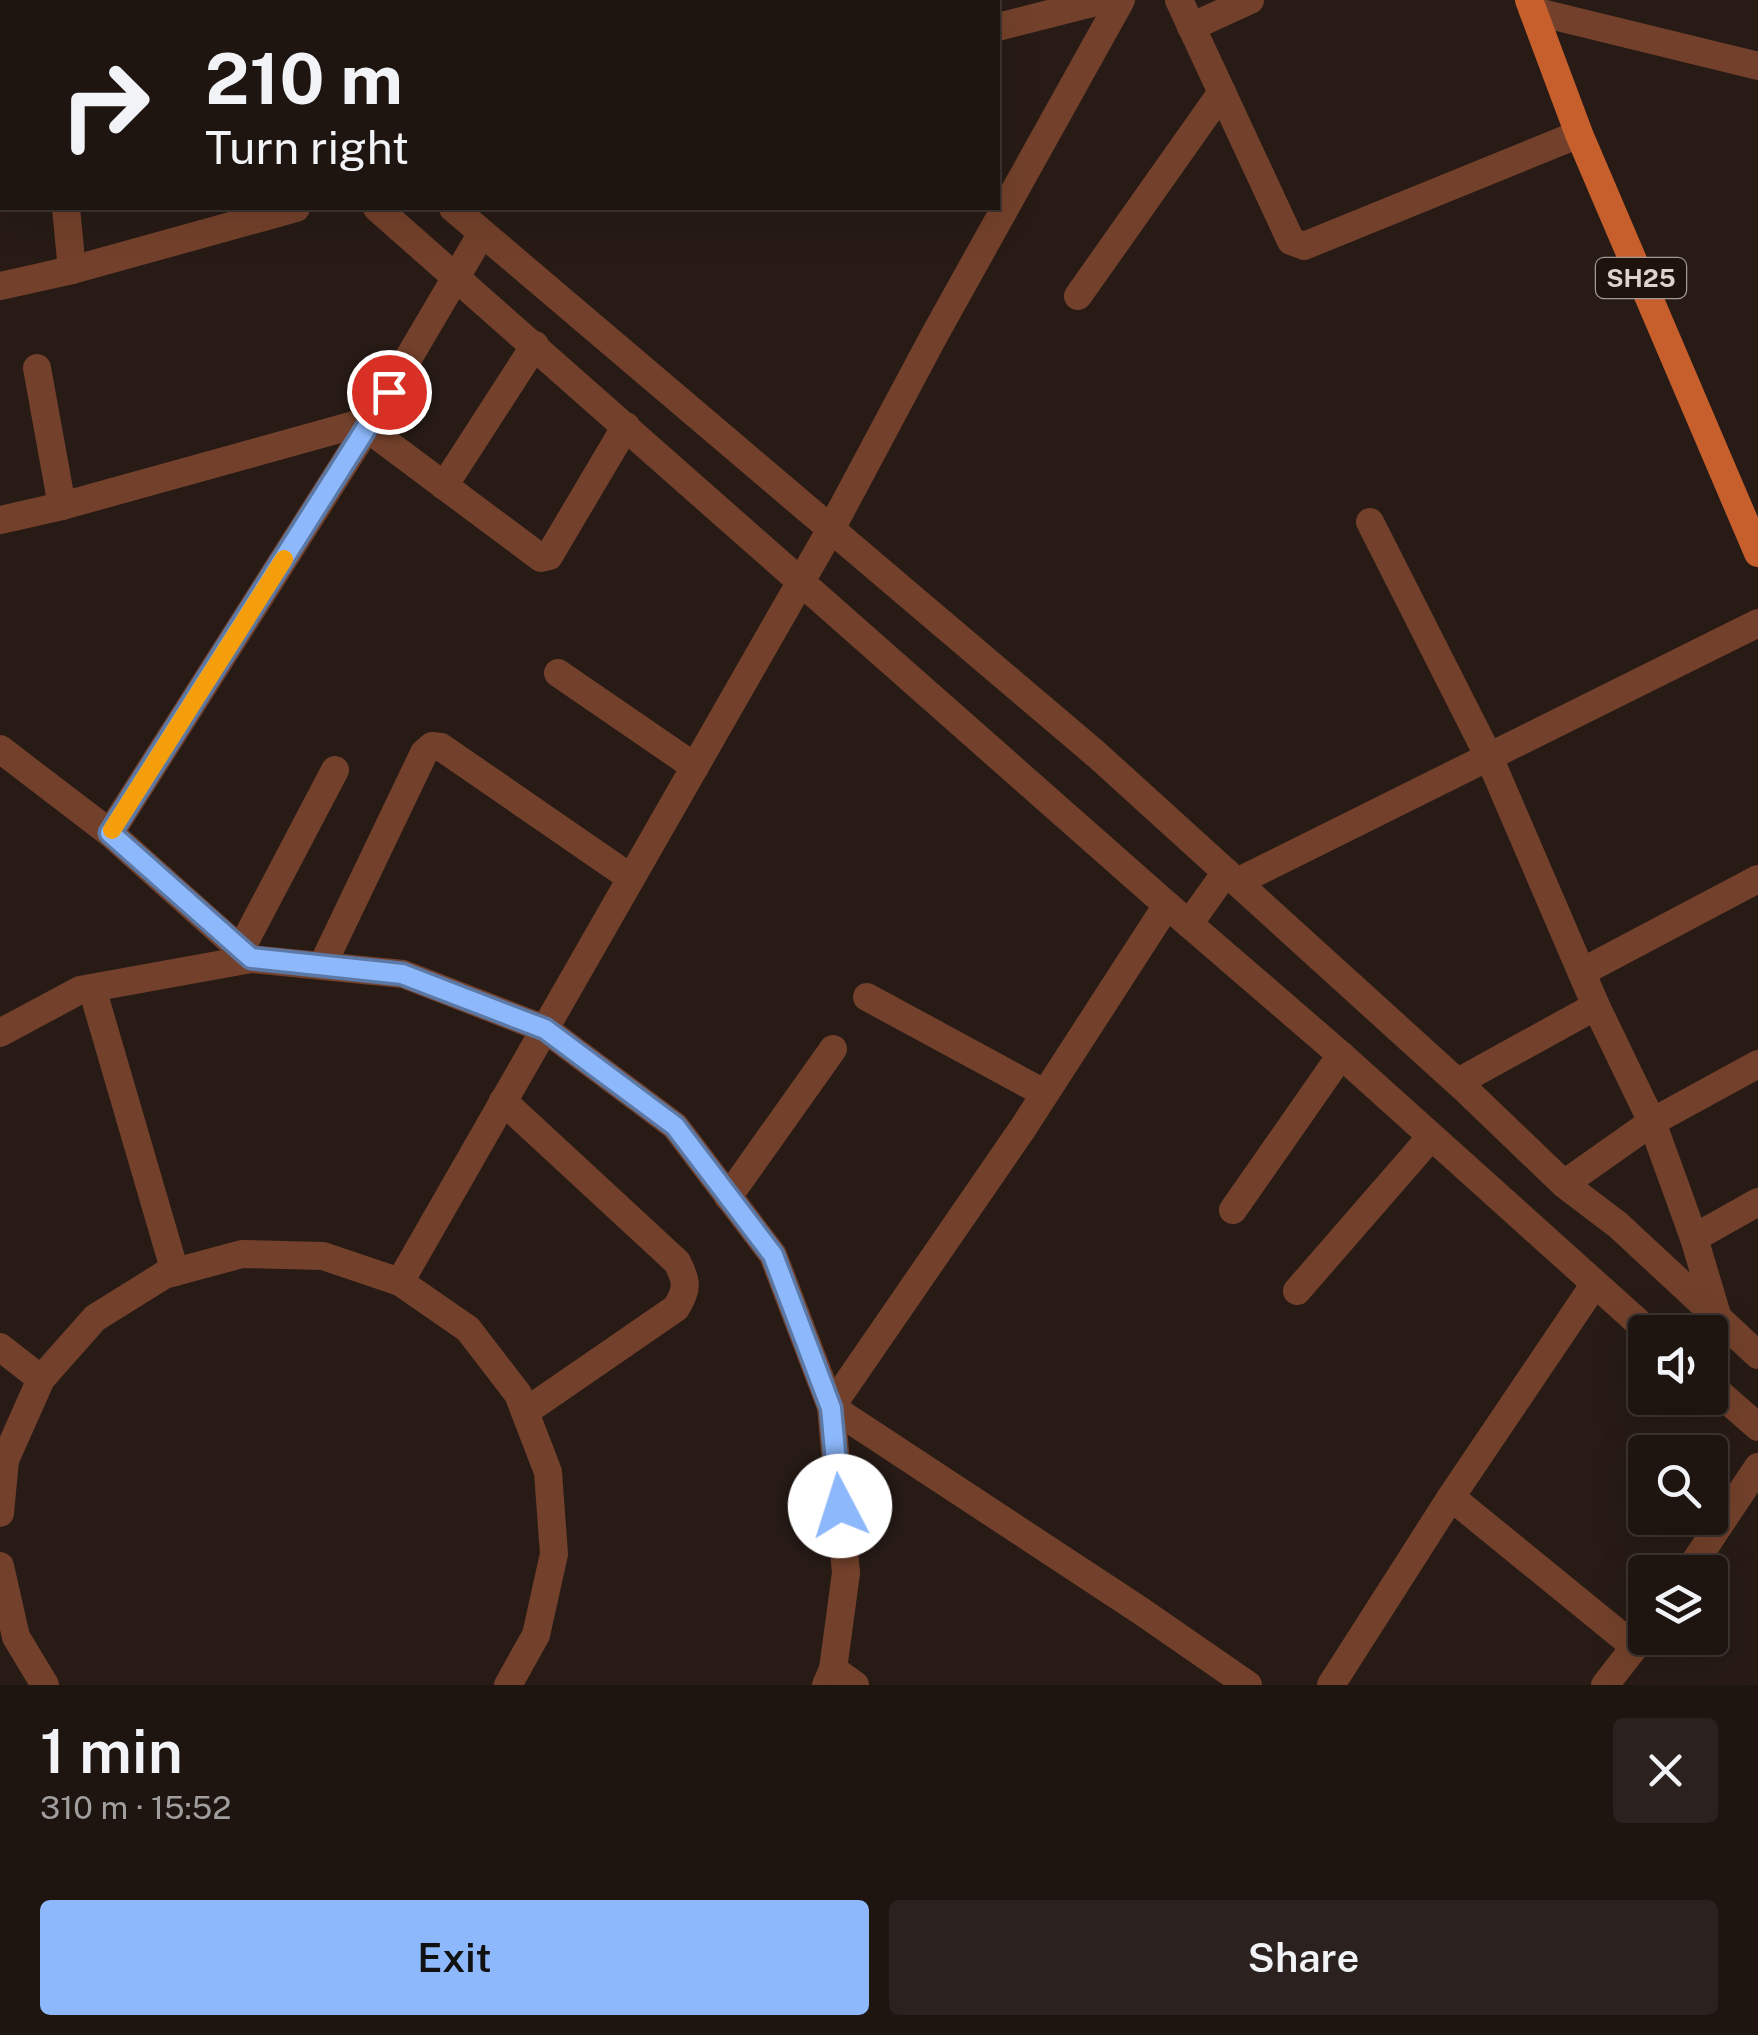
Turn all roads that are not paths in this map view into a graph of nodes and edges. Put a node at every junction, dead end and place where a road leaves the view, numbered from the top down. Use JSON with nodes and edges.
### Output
{"nodes":[{"id":1,"x":1104,"y":0,"type":"edge"},
{"id":2,"x":1121,"y":0,"type":"edge"},
{"id":3,"x":1179,"y":0,"type":"edge"},
{"id":4,"x":1250,"y":0,"type":"edge"},
{"id":5,"x":1531,"y":6,"type":"edge"},
{"id":6,"x":1000,"y":26,"type":"edge"},
{"id":7,"x":1191,"y":27,"type":"junction"},
{"id":8,"x":1758,"y":66,"type":"edge"},
{"id":9,"x":1222,"y":92,"type":"junction"},
{"id":10,"x":1579,"y":134,"type":"junction"},
{"id":11,"x":66,"y":210,"type":"edge"},
{"id":12,"x":289,"y":210,"type":"edge"},
{"id":13,"x":379,"y":210,"type":"edge"},
{"id":14,"x":455,"y":210,"type":"edge"},
{"id":15,"x":482,"y":233,"type":"junction"},
{"id":16,"x":72,"y":270,"type":"junction"},
{"id":17,"x":456,"y":278,"type":"junction"},
{"id":18,"x":0,"y":286,"type":"edge"},
{"id":19,"x":1078,"y":296,"type":"dead end"},
{"id":20,"x":535,"y":345,"type":"junction"},
{"id":21,"x":36,"y":368,"type":"dead end"},
{"id":22,"x":370,"y":424,"type":"junction"},
{"id":23,"x":626,"y":426,"type":"junction"},
{"id":24,"x":444,"y":486,"type":"junction"},
{"id":25,"x":62,"y":506,"type":"junction"},
{"id":26,"x":0,"y":520,"type":"edge"},
{"id":27,"x":1370,"y":522,"type":"dead end"},
{"id":28,"x":831,"y":529,"type":"junction"},
{"id":29,"x":1758,"y":553,"type":"edge"},
{"id":30,"x":802,"y":582,"type":"junction"},
{"id":31,"x":1758,"y":623,"type":"edge"},
{"id":32,"x":558,"y":673,"type":"dead end"},
{"id":33,"x":0,"y":749,"type":"edge"},
{"id":34,"x":1489,"y":756,"type":"junction"},
{"id":35,"x":695,"y":767,"type":"junction"},
{"id":36,"x":334,"y":770,"type":"dead end"},
{"id":37,"x":110,"y":833,"type":"junction"},
{"id":38,"x":1232,"y":877,"type":"junction"},
{"id":39,"x":631,"y":878,"type":"junction"},
{"id":40,"x":1758,"y":879,"type":"edge"},
{"id":41,"x":1167,"y":906,"type":"junction"},
{"id":42,"x":1189,"y":924,"type":"junction"},
{"id":43,"x":246,"y":954,"type":"junction"},
{"id":44,"x":322,"y":966,"type":"junction"},
{"id":45,"x":1582,"y":972,"type":"junction"},
{"id":46,"x":92,"y":988,"type":"junction"},
{"id":47,"x":868,"y":997,"type":"dead end"},
{"id":48,"x":1596,"y":1006,"type":"junction"},
{"id":49,"x":545,"y":1029,"type":"junction"},
{"id":50,"x":0,"y":1032,"type":"edge"},
{"id":51,"x":833,"y":1049,"type":"dead end"},
{"id":52,"x":1341,"y":1055,"type":"junction"},
{"id":53,"x":1758,"y":1064,"type":"edge"},
{"id":54,"x":1458,"y":1082,"type":"junction"},
{"id":55,"x":1044,"y":1093,"type":"junction"},
{"id":56,"x":503,"y":1101,"type":"junction"},
{"id":57,"x":1652,"y":1122,"type":"junction"},
{"id":58,"x":1430,"y":1138,"type":"junction"},
{"id":59,"x":1564,"y":1184,"type":"junction"},
{"id":60,"x":728,"y":1197,"type":"junction"},
{"id":61,"x":1758,"y":1202,"type":"edge"},
{"id":62,"x":1233,"y":1210,"type":"dead end"},
{"id":63,"x":1694,"y":1238,"type":"junction"},
{"id":64,"x":175,"y":1272,"type":"junction"},
{"id":65,"x":400,"y":1282,"type":"junction"},
{"id":66,"x":1594,"y":1285,"type":"junction"},
{"id":67,"x":1297,"y":1291,"type":"dead end"},
{"id":68,"x":1629,"y":1315,"type":"edge"},
{"id":69,"x":1717,"y":1315,"type":"joint"},
{"id":70,"x":1728,"y":1326,"type":"edge"},
{"id":71,"x":0,"y":1347,"type":"edge"},
{"id":72,"x":1758,"y":1355,"type":"edge"},
{"id":73,"x":42,"y":1378,"type":"junction"},
{"id":74,"x":1728,"y":1400,"type":"edge"},
{"id":75,"x":831,"y":1408,"type":"junction"},
{"id":76,"x":525,"y":1412,"type":"junction"},
{"id":77,"x":1758,"y":1426,"type":"edge"},
{"id":78,"x":1758,"y":1467,"type":"edge"},
{"id":79,"x":1451,"y":1497,"type":"junction"},
{"id":80,"x":0,"y":1514,"type":"edge"},
{"id":81,"x":1699,"y":1555,"type":"edge"},
{"id":82,"x":0,"y":1566,"type":"edge"},
{"id":83,"x":1628,"y":1631,"type":"edge"},
{"id":84,"x":1630,"y":1655,"type":"edge"},
{"id":85,"x":838,"y":1680,"type":"edge"},
{"id":86,"x":1611,"y":1683,"type":"edge"},
{"id":87,"x":44,"y":1685,"type":"edge"},
{"id":88,"x":508,"y":1685,"type":"edge"},
{"id":89,"x":1248,"y":1685,"type":"edge"},
{"id":90,"x":1331,"y":1685,"type":"edge"}],
"edges":[{"from":1,"to":6,"type":"street"},
{"from":2,"to":28,"type":"street"},
{"from":3,"to":7,"type":"street"},
{"from":4,"to":7,"type":"street"},
{"from":5,"to":8,"type":"street"},
{"from":5,"to":10,"type":"main road","number":"SH25"},
{"from":7,"to":9,"type":"street"},
{"from":9,"to":10,"type":"street"},
{"from":9,"to":19,"type":"street"},
{"from":10,"to":29,"type":"main road","number":"SH25"},
{"from":11,"to":16,"type":"street"},
{"from":12,"to":16,"type":"street"},
{"from":13,"to":17,"type":"street"},
{"from":14,"to":15,"type":"street"},
{"from":15,"to":17,"type":"street"},
{"from":15,"to":28,"type":"street"},
{"from":16,"to":18,"type":"street"},
{"from":17,"to":20,"type":"street"},
{"from":17,"to":22,"type":"street"},
{"from":20,"to":23,"type":"street"},
{"from":20,"to":24,"type":"street"},
{"from":21,"to":25,"type":"street"},
{"from":22,"to":24,"type":"street"},
{"from":22,"to":25,"type":"street"},
{"from":22,"to":37,"type":"street"},
{"from":23,"to":24,"type":"street"},
{"from":23,"to":30,"type":"street"},
{"from":25,"to":26,"type":"street"},
{"from":27,"to":34,"type":"street"},
{"from":28,"to":30,"type":"street"},
{"from":28,"to":38,"type":"street"},
{"from":30,"to":35,"type":"street"},
{"from":30,"to":41,"type":"street"},
{"from":31,"to":34,"type":"street"},
{"from":32,"to":35,"type":"street"},
{"from":33,"to":37,"type":"street"},
{"from":34,"to":38,"type":"street"},
{"from":34,"to":45,"type":"street"},
{"from":35,"to":39,"type":"street"},
{"from":36,"to":43,"type":"street"},
{"from":37,"to":43,"type":"street"},
{"from":38,"to":42,"type":"street"},
{"from":38,"to":54,"type":"street"},
{"from":39,"to":44,"type":"street"},
{"from":39,"to":49,"type":"street"},
{"from":40,"to":45,"type":"street"},
{"from":41,"to":42,"type":"street"},
{"from":41,"to":55,"type":"street"},
{"from":42,"to":52,"type":"street"},
{"from":43,"to":44,"type":"street"},
{"from":43,"to":46,"type":"street"},
{"from":44,"to":49,"type":"street"},
{"from":45,"to":48,"type":"street"},
{"from":46,"to":50,"type":"street"},
{"from":46,"to":64,"type":"street"},
{"from":47,"to":55,"type":"street"},
{"from":48,"to":54,"type":"street"},
{"from":48,"to":57,"type":"street"},
{"from":49,"to":56,"type":"street"},
{"from":49,"to":60,"type":"street"},
{"from":51,"to":60,"type":"street"},
{"from":52,"to":58,"type":"street"},
{"from":52,"to":62,"type":"street"},
{"from":53,"to":57,"type":"street"},
{"from":54,"to":59,"type":"street"},
{"from":55,"to":75,"type":"street"},
{"from":56,"to":65,"type":"street"},
{"from":56,"to":76,"type":"street"},
{"from":57,"to":59,"type":"street"},
{"from":57,"to":63,"type":"street"},
{"from":58,"to":66,"type":"street"},
{"from":58,"to":67,"type":"street"},
{"from":59,"to":69,"type":"street"},
{"from":60,"to":75,"type":"street"},
{"from":61,"to":63,"type":"street"},
{"from":63,"to":69,"type":"street"},
{"from":64,"to":65,"type":"street"},
{"from":64,"to":73,"type":"street"},
{"from":65,"to":76,"type":"street"},
{"from":66,"to":68,"type":"street"},
{"from":66,"to":79,"type":"street"},
{"from":70,"to":72,"type":"street"},
{"from":71,"to":73,"type":"street"},
{"from":73,"to":80,"type":"street"},
{"from":74,"to":77,"type":"street"},
{"from":75,"to":85,"type":"street"},
{"from":75,"to":89,"type":"street"},
{"from":76,"to":88,"type":"street"},
{"from":78,"to":81,"type":"street"},
{"from":79,"to":83,"type":"street"},
{"from":79,"to":90,"type":"street"},
{"from":82,"to":87,"type":"street"},
{"from":84,"to":86,"type":"street"}]}
